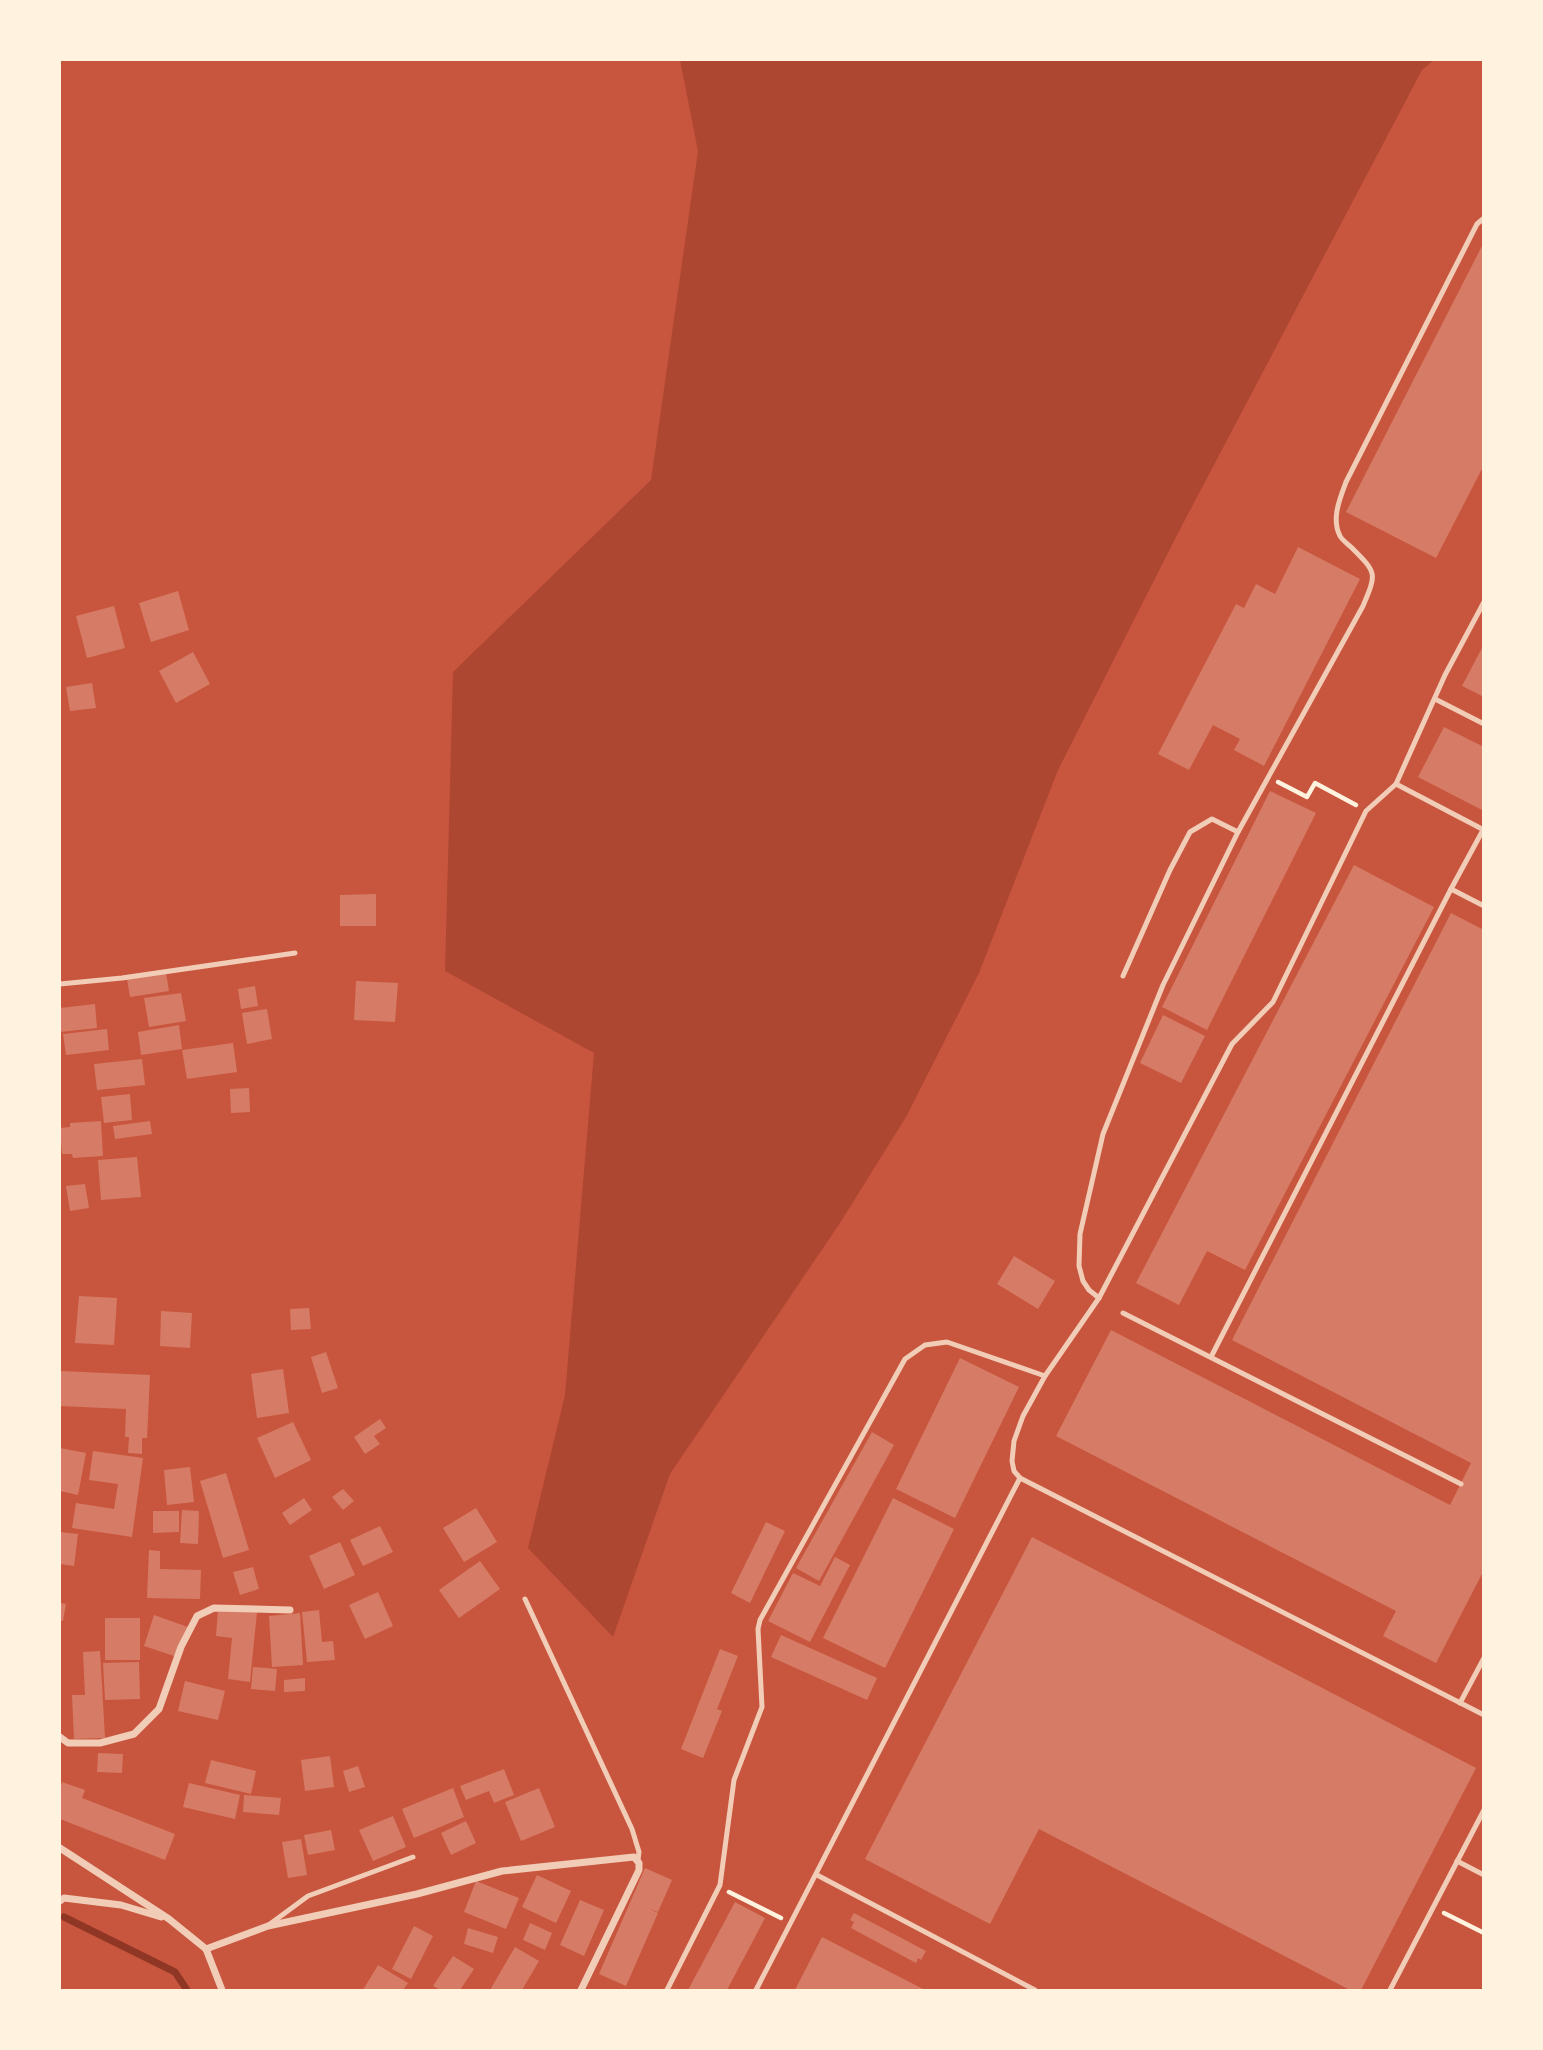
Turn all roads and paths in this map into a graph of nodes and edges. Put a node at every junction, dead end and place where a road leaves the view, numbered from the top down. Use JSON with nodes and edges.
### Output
{"nodes":[{"id":1,"x":1483,"y":218,"type":"edge"},
{"id":2,"x":1483,"y":602,"type":"edge"},
{"id":3,"x":1435,"y":699,"type":"junction"},
{"id":4,"x":1483,"y":724,"type":"edge"},
{"id":5,"x":1268,"y":776,"type":"junction"},
{"id":6,"x":1396,"y":784,"type":"junction"},
{"id":7,"x":1366,"y":811,"type":"junction"},
{"id":8,"x":1483,"y":830,"type":"edge"},
{"id":9,"x":1238,"y":832,"type":"junction"},
{"id":10,"x":1451,"y":889,"type":"junction"},
{"id":11,"x":1483,"y":906,"type":"edge"},
{"id":12,"x":295,"y":953,"type":"dead end"},
{"id":13,"x":1123,"y":975,"type":"dead end"},
{"id":14,"x":60,"y":984,"type":"edge"},
{"id":15,"x":1099,"y":1298,"type":"junction"},
{"id":16,"x":1123,"y":1313,"type":"dead end"},
{"id":17,"x":1212,"y":1357,"type":"junction"},
{"id":18,"x":1045,"y":1376,"type":"junction"},
{"id":19,"x":1020,"y":1478,"type":"junction"},
{"id":20,"x":1461,"y":1484,"type":"dead end"},
{"id":21,"x":525,"y":1599,"type":"dead end"},
{"id":22,"x":290,"y":1610,"type":"dead end"},
{"id":23,"x":1483,"y":1658,"type":"edge"},
{"id":24,"x":1461,"y":1703,"type":"junction"},
{"id":25,"x":1483,"y":1715,"type":"edge"},
{"id":26,"x":60,"y":1737,"type":"edge"},
{"id":27,"x":1483,"y":1810,"type":"edge"},
{"id":28,"x":60,"y":1848,"type":"edge"},
{"id":29,"x":413,"y":1857,"type":"dead end"},
{"id":30,"x":638,"y":1860,"type":"junction"},
{"id":31,"x":1457,"y":1861,"type":"junction"},
{"id":32,"x":817,"y":1875,"type":"junction"},
{"id":33,"x":1483,"y":1875,"type":"edge"},
{"id":34,"x":732,"y":1893,"type":"dead end"},
{"id":35,"x":60,"y":1901,"type":"edge"},
{"id":36,"x":1433,"y":1907,"type":"junction"},
{"id":37,"x":169,"y":1919,"type":"junction"},
{"id":38,"x":791,"y":1924,"type":"junction"},
{"id":39,"x":268,"y":1926,"type":"junction"},
{"id":40,"x":1483,"y":1933,"type":"edge"},
{"id":41,"x":206,"y":1949,"type":"junction"},
{"id":42,"x":222,"y":1990,"type":"edge"},
{"id":43,"x":581,"y":1990,"type":"edge"},
{"id":44,"x":667,"y":1990,"type":"edge"},
{"id":45,"x":756,"y":1990,"type":"edge"},
{"id":46,"x":1035,"y":1990,"type":"edge"},
{"id":47,"x":1390,"y":1990,"type":"edge"}],
"edges":[{"from":1,"to":5,"type":"lane"},
{"from":2,"to":3,"type":"lane"},
{"from":3,"to":4,"type":"lane"},
{"from":3,"to":6,"type":"lane"},
{"from":5,"to":7,"type":"path"},
{"from":5,"to":9,"type":"lane"},
{"from":6,"to":7,"type":"lane"},
{"from":6,"to":8,"type":"lane"},
{"from":7,"to":15,"type":"lane"},
{"from":8,"to":10,"type":"lane"},
{"from":9,"to":13,"type":"lane"},
{"from":9,"to":15,"type":"lane"},
{"from":10,"to":11,"type":"lane"},
{"from":10,"to":17,"type":"lane"},
{"from":12,"to":14,"type":"lane"},
{"from":15,"to":18,"type":"lane"},
{"from":16,"to":17,"type":"lane"},
{"from":17,"to":20,"type":"lane"},
{"from":18,"to":19,"type":"lane"},
{"from":18,"to":44,"type":"lane"},
{"from":19,"to":24,"type":"lane"},
{"from":19,"to":32,"type":"lane"},
{"from":21,"to":30,"type":"lane"},
{"from":22,"to":26,"type":"street"},
{"from":23,"to":24,"type":"lane"},
{"from":24,"to":25,"type":"lane"},
{"from":27,"to":31,"type":"lane"},
{"from":28,"to":37,"type":"street"},
{"from":29,"to":39,"type":"lane"},
{"from":30,"to":39,"type":"street"},
{"from":30,"to":43,"type":"street"},
{"from":31,"to":33,"type":"lane"},
{"from":31,"to":36,"type":"lane"},
{"from":32,"to":38,"type":"lane"},
{"from":32,"to":46,"type":"lane"},
{"from":34,"to":38,"type":"path"},
{"from":35,"to":37,"type":"street"},
{"from":36,"to":40,"type":"path"},
{"from":36,"to":47,"type":"lane"},
{"from":37,"to":41,"type":"street"},
{"from":38,"to":45,"type":"lane"},
{"from":39,"to":41,"type":"street"},
{"from":41,"to":42,"type":"street"}]}
